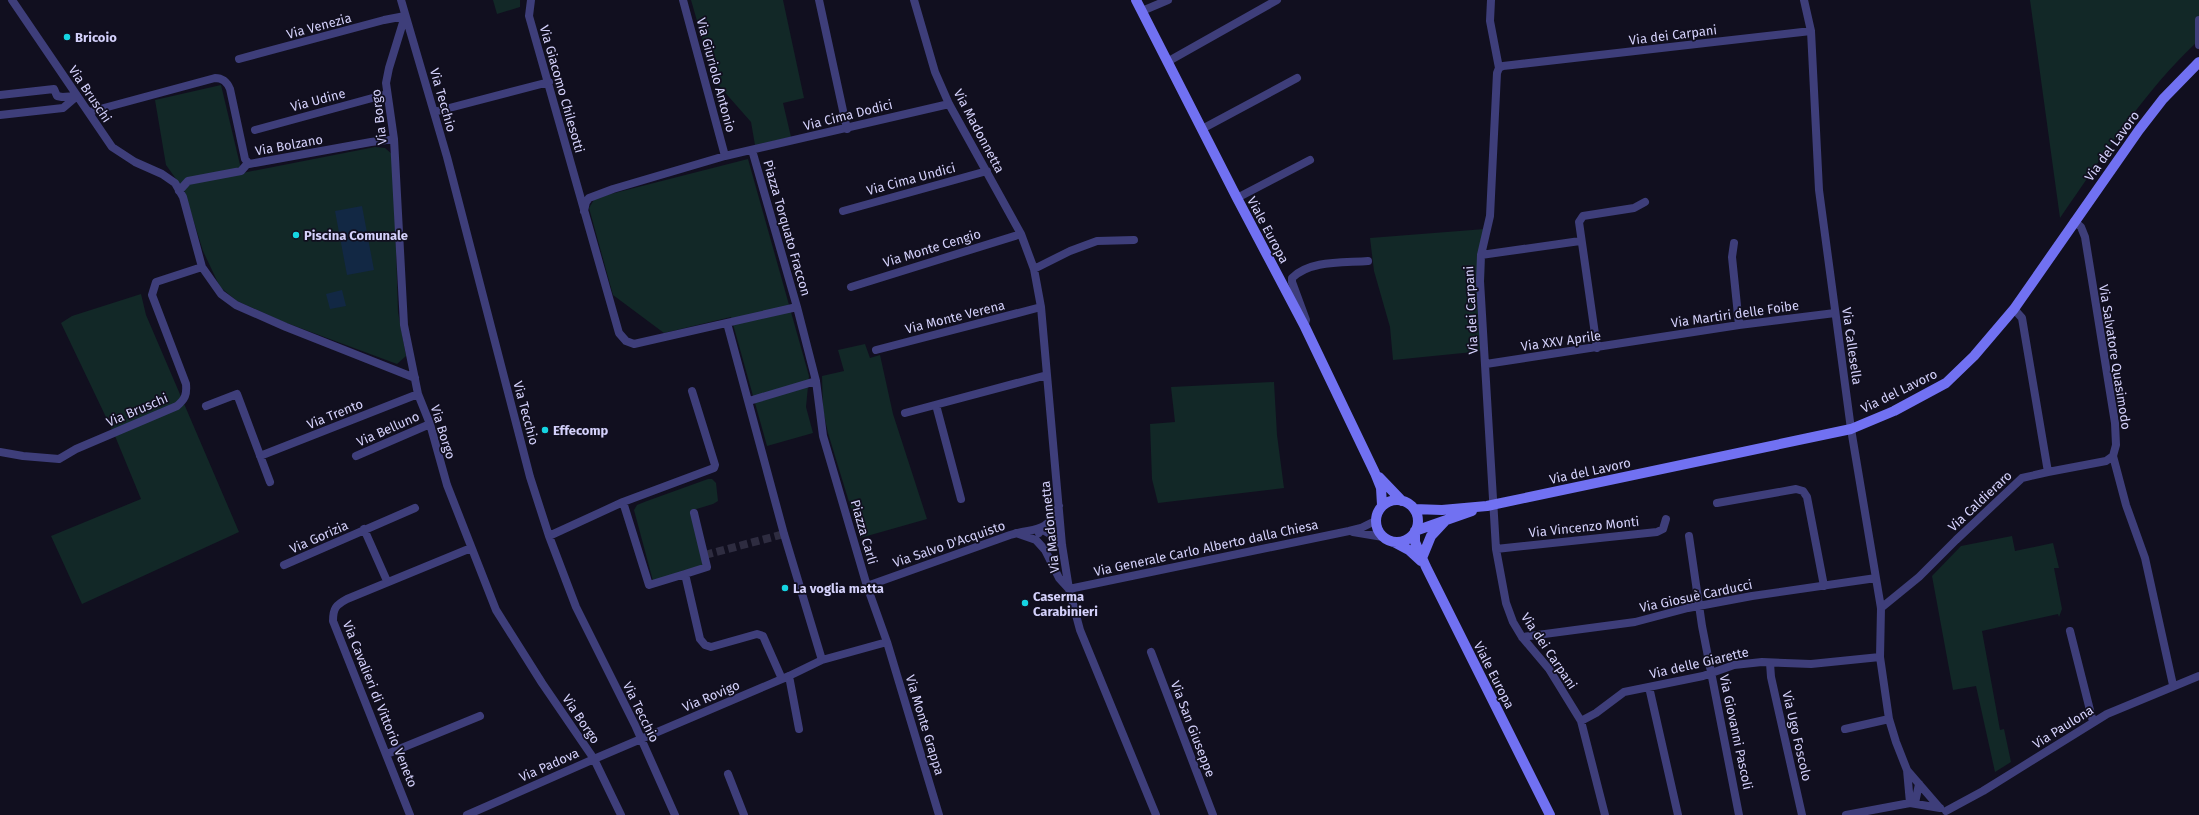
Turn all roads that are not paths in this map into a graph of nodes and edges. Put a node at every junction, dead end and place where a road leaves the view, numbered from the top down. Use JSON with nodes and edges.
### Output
{"nodes":[{"id":1,"x":12,"y":0,"type":"edge"},
{"id":2,"x":401,"y":0,"type":"edge"},
{"id":3,"x":531,"y":0,"type":"edge"},
{"id":4,"x":683,"y":0,"type":"edge"},
{"id":5,"x":819,"y":0,"type":"edge"},
{"id":6,"x":914,"y":0,"type":"edge"},
{"id":7,"x":1136,"y":0,"type":"edge"},
{"id":8,"x":1168,"y":0,"type":"edge"},
{"id":9,"x":1277,"y":0,"type":"edge"},
{"id":10,"x":1491,"y":0,"type":"edge"},
{"id":11,"x":1804,"y":0,"type":"edge"},
{"id":12,"x":1142,"y":11,"type":"junction"},
{"id":13,"x":405,"y":16,"type":"junction"},
{"id":14,"x":2199,"y":20,"type":"edge"},
{"id":15,"x":1810,"y":31,"type":"junction"},
{"id":16,"x":2199,"y":45,"type":"edge"},
{"id":17,"x":239,"y":59,"type":"dead end"},
{"id":18,"x":1167,"y":62,"type":"junction"},
{"id":19,"x":2199,"y":62,"type":"edge"},
{"id":20,"x":1499,"y":68,"type":"junction"},
{"id":21,"x":1297,"y":78,"type":"dead end"},
{"id":22,"x":548,"y":82,"type":"junction"},
{"id":23,"x":387,"y":94,"type":"junction"},
{"id":24,"x":0,"y":95,"type":"edge"},
{"id":25,"x":77,"y":96,"type":"junction"},
{"id":26,"x":949,"y":104,"type":"junction"},
{"id":27,"x":89,"y":112,"type":"junction"},
{"id":28,"x":434,"y":112,"type":"junction"},
{"id":29,"x":0,"y":115,"type":"edge"},
{"id":30,"x":847,"y":129,"type":"junction"},
{"id":31,"x":1202,"y":129,"type":"junction"},
{"id":32,"x":256,"y":130,"type":"dead end"},
{"id":33,"x":394,"y":139,"type":"junction"},
{"id":34,"x":752,"y":150,"type":"junction"},
{"id":35,"x":725,"y":156,"type":"junction"},
{"id":36,"x":1310,"y":160,"type":"dead end"},
{"id":37,"x":248,"y":163,"type":"junction"},
{"id":38,"x":987,"y":171,"type":"junction"},
{"id":39,"x":576,"y":184,"type":"junction"},
{"id":40,"x":180,"y":191,"type":"junction"},
{"id":41,"x":597,"y":194,"type":"junction"},
{"id":42,"x":1237,"y":198,"type":"junction"},
{"id":43,"x":1645,"y":202,"type":"dead end"},
{"id":44,"x":843,"y":211,"type":"dead end"},
{"id":45,"x":584,"y":213,"type":"junction"},
{"id":46,"x":2074,"y":221,"type":"junction"},
{"id":47,"x":1021,"y":234,"type":"junction"},
{"id":48,"x":1134,"y":240,"type":"dead end"},
{"id":49,"x":1580,"y":241,"type":"junction"},
{"id":50,"x":1734,"y":243,"type":"dead end"},
{"id":51,"x":1481,"y":256,"type":"junction"},
{"id":52,"x":1368,"y":261,"type":"dead end"},
{"id":53,"x":202,"y":267,"type":"junction"},
{"id":54,"x":1034,"y":269,"type":"junction"},
{"id":55,"x":852,"y":287,"type":"dead end"},
{"id":56,"x":797,"y":307,"type":"junction"},
{"id":57,"x":1041,"y":307,"type":"junction"},
{"id":58,"x":2014,"y":309,"type":"junction"},
{"id":59,"x":1834,"y":314,"type":"junction"},
{"id":60,"x":727,"y":323,"type":"junction"},
{"id":61,"x":1739,"y":325,"type":"junction"},
{"id":62,"x":1305,"y":327,"type":"junction"},
{"id":63,"x":1639,"y":340,"type":"joint"},
{"id":64,"x":1596,"y":348,"type":"junction"},
{"id":65,"x":876,"y":350,"type":"dead end"},
{"id":66,"x":1486,"y":364,"type":"junction"},
{"id":67,"x":1047,"y":375,"type":"junction"},
{"id":68,"x":415,"y":378,"type":"junction"},
{"id":69,"x":816,"y":381,"type":"junction"},
{"id":70,"x":692,"y":391,"type":"dead end"},
{"id":71,"x":418,"y":394,"type":"junction"},
{"id":72,"x":749,"y":401,"type":"junction"},
{"id":73,"x":936,"y":405,"type":"junction"},
{"id":74,"x":206,"y":406,"type":"dead end"},
{"id":75,"x":905,"y":413,"type":"dead end"},
{"id":76,"x":430,"y":424,"type":"junction"},
{"id":77,"x":1851,"y":429,"type":"junction"},
{"id":78,"x":0,"y":452,"type":"edge"},
{"id":79,"x":260,"y":456,"type":"junction"},
{"id":80,"x":356,"y":456,"type":"dead end"},
{"id":81,"x":2113,"y":456,"type":"junction"},
{"id":82,"x":2048,"y":472,"type":"junction"},
{"id":83,"x":1375,"y":473,"type":"junction"},
{"id":84,"x":270,"y":482,"type":"dead end"},
{"id":85,"x":961,"y":499,"type":"dead end"},
{"id":86,"x":1402,"y":500,"type":"junction"},
{"id":87,"x":623,"y":502,"type":"junction"},
{"id":88,"x":1717,"y":503,"type":"dead end"},
{"id":89,"x":1382,"y":505,"type":"junction"},
{"id":90,"x":1059,"y":506,"type":"junction"},
{"id":91,"x":1491,"y":506,"type":"junction"},
{"id":92,"x":415,"y":508,"type":"dead end"},
{"id":93,"x":1414,"y":509,"type":"junction"},
{"id":94,"x":694,"y":513,"type":"dead end"},
{"id":95,"x":1666,"y":519,"type":"dead end"},
{"id":96,"x":1446,"y":520,"type":"junction"},
{"id":97,"x":1375,"y":521,"type":"junction"},
{"id":98,"x":1041,"y":529,"type":"junction"},
{"id":99,"x":364,"y":530,"type":"junction"},
{"id":100,"x":1348,"y":531,"type":"junction"},
{"id":101,"x":1415,"y":531,"type":"junction"},
{"id":102,"x":1016,"y":533,"type":"junction"},
{"id":103,"x":549,"y":536,"type":"junction"},
{"id":104,"x":1689,"y":536,"type":"dead end"},
{"id":105,"x":1383,"y":537,"type":"junction"},
{"id":106,"x":1036,"y":540,"type":"junction"},
{"id":107,"x":1394,"y":542,"type":"junction"},
{"id":108,"x":1062,"y":545,"type":"junction"},
{"id":109,"x":471,"y":548,"type":"junction"},
{"id":110,"x":1496,"y":548,"type":"junction"},
{"id":111,"x":1424,"y":563,"type":"junction"},
{"id":112,"x":284,"y":566,"type":"dead end"},
{"id":113,"x":685,"y":574,"type":"junction"},
{"id":114,"x":1876,"y":578,"type":"junction"},
{"id":115,"x":387,"y":581,"type":"junction"},
{"id":116,"x":867,"y":586,"type":"junction"},
{"id":117,"x":1824,"y":586,"type":"junction"},
{"id":118,"x":1069,"y":589,"type":"junction"},
{"id":119,"x":1699,"y":606,"type":"junction"},
{"id":120,"x":1881,"y":608,"type":"junction"},
{"id":121,"x":2070,"y":631,"type":"dead end"},
{"id":122,"x":1522,"y":637,"type":"junction"},
{"id":123,"x":887,"y":642,"type":"junction"},
{"id":124,"x":1151,"y":652,"type":"dead end"},
{"id":125,"x":1880,"y":657,"type":"junction"},
{"id":126,"x":822,"y":660,"type":"junction"},
{"id":127,"x":1770,"y":663,"type":"junction"},
{"id":128,"x":1711,"y":673,"type":"junction"},
{"id":129,"x":2199,"y":676,"type":"edge"},
{"id":130,"x":786,"y":677,"type":"junction"},
{"id":131,"x":2174,"y":685,"type":"junction"},
{"id":132,"x":1649,"y":687,"type":"junction"},
{"id":133,"x":480,"y":716,"type":"dead end"},
{"id":134,"x":1889,"y":719,"type":"junction"},
{"id":135,"x":1581,"y":721,"type":"junction"},
{"id":136,"x":2094,"y":722,"type":"junction"},
{"id":137,"x":799,"y":728,"type":"dead end"},
{"id":138,"x":1845,"y":729,"type":"dead end"},
{"id":139,"x":641,"y":739,"type":"junction"},
{"id":140,"x":387,"y":754,"type":"junction"},
{"id":141,"x":594,"y":759,"type":"junction"},
{"id":142,"x":1907,"y":770,"type":"junction"},
{"id":143,"x":728,"y":774,"type":"dead end"},
{"id":144,"x":1919,"y":784,"type":"junction"},
{"id":145,"x":1540,"y":794,"type":"junction"},
{"id":146,"x":1913,"y":803,"type":"junction"},
{"id":147,"x":1945,"y":811,"type":"edge"},
{"id":148,"x":1865,"y":813,"type":"edge"},
{"id":149,"x":410,"y":815,"type":"edge"},
{"id":150,"x":466,"y":815,"type":"edge"},
{"id":151,"x":621,"y":815,"type":"edge"},
{"id":152,"x":675,"y":815,"type":"edge"},
{"id":153,"x":744,"y":815,"type":"edge"},
{"id":154,"x":939,"y":815,"type":"edge"},
{"id":155,"x":1156,"y":815,"type":"edge"},
{"id":156,"x":1213,"y":815,"type":"edge"},
{"id":157,"x":1550,"y":815,"type":"edge"},
{"id":158,"x":1553,"y":815,"type":"edge"},
{"id":159,"x":1606,"y":815,"type":"edge"},
{"id":160,"x":1678,"y":815,"type":"edge"},
{"id":161,"x":1739,"y":815,"type":"edge"},
{"id":162,"x":1802,"y":815,"type":"edge"},
{"id":163,"x":1846,"y":815,"type":"edge"}],
"edges":[{"from":1,"to":25,"type":"street","name":"Via Bruschi"},
{"from":2,"to":13,"type":"street","name":"Via Tecchio"},
{"from":3,"to":22,"type":"street","name":"Via Giacomo Chilesotti"},
{"from":4,"to":35,"type":"street","name":"Via Giuriolo Antonio"},
{"from":5,"to":30,"type":"street"},
{"from":6,"to":26,"type":"street","name":"Via Madonnetta"},
{"from":7,"to":12,"type":"main road","name":"Viale Europa"},
{"from":8,"to":12,"type":"street"},
{"from":9,"to":18,"type":"street"},
{"from":10,"to":20,"type":"street"},
{"from":11,"to":15,"type":"street","name":"Via Callesella"},
{"from":12,"to":18,"type":"main road","name":"Viale Europa"},
{"from":13,"to":17,"type":"street","name":"Via Venezia"},
{"from":13,"to":23,"type":"street","name":"Via Borgo"},
{"from":13,"to":28,"type":"street","name":"Via Tecchio"},
{"from":14,"to":16,"type":"street"},
{"from":15,"to":20,"type":"street","name":"Via dei Carpani"},
{"from":15,"to":59,"type":"street","name":"Via Callesella"},
{"from":18,"to":31,"type":"main road","name":"Viale Europa"},
{"from":19,"to":46,"type":"main road","name":"Via del Lavoro"},
{"from":20,"to":51,"type":"street","name":"Via dei Carpani"},
{"from":21,"to":31,"type":"street"},
{"from":22,"to":28,"type":"street"},
{"from":22,"to":39,"type":"street","name":"Via Giacomo Chilesotti"},
{"from":23,"to":32,"type":"street","name":"Via Udine"},
{"from":23,"to":33,"type":"street","name":"Via Borgo"},
{"from":24,"to":25,"type":"street"},
{"from":25,"to":27,"type":"street","name":"Via Bruschi"},
{"from":25,"to":29,"type":"street"},
{"from":26,"to":30,"type":"street","name":"Via Cima Dodici"},
{"from":26,"to":38,"type":"street","name":"Via Madonnetta"},
{"from":27,"to":37,"type":"street","name":"Via Bolzano"},
{"from":27,"to":40,"type":"street","name":"Via Bruschi"},
{"from":28,"to":103,"type":"street","name":"Via Tecchio"},
{"from":30,"to":34,"type":"street","name":"Via Cima Dodici"},
{"from":31,"to":42,"type":"main road","name":"Viale Europa"},
{"from":33,"to":37,"type":"street","name":"Via Bolzano"},
{"from":33,"to":68,"type":"street","name":"Via Borgo"},
{"from":34,"to":35,"type":"street","name":"Piazza Torquato Fraccon"},
{"from":34,"to":56,"type":"street","name":"Piazza Torquato Fraccon"},
{"from":35,"to":41,"type":"street","name":"Piazza Torquato Fraccon"},
{"from":36,"to":42,"type":"street"},
{"from":37,"to":40,"type":"street"},
{"from":38,"to":44,"type":"street","name":"Via Cima Undici"},
{"from":38,"to":47,"type":"street","name":"Via Madonnetta"},
{"from":39,"to":41,"type":"street"},
{"from":39,"to":45,"type":"street","name":"Piazza Torquato Fraccon"},
{"from":40,"to":53,"type":"street","name":"Via Bruschi"},
{"from":41,"to":45,"type":"street"},
{"from":42,"to":62,"type":"main road","name":"Viale Europa"},
{"from":43,"to":49,"type":"street"},
{"from":45,"to":60,"type":"street","name":"Piazza Torquato Fraccon"},
{"from":46,"to":58,"type":"main road","name":"Via del Lavoro"},
{"from":46,"to":81,"type":"street","name":"Via Salvatore Quasimodo"},
{"from":47,"to":54,"type":"street","name":"Via Madonnetta"},
{"from":47,"to":55,"type":"street","name":"Via Monte Cengio"},
{"from":48,"to":54,"type":"street"},
{"from":49,"to":51,"type":"street"},
{"from":49,"to":64,"type":"street"},
{"from":50,"to":61,"type":"street"},
{"from":51,"to":66,"type":"street","name":"Via dei Carpani"},
{"from":52,"to":62,"type":"street"},
{"from":53,"to":68,"type":"street","name":"Via Bruschi"},
{"from":53,"to":78,"type":"street","name":"Via Bruschi"},
{"from":54,"to":57,"type":"street","name":"Via Madonnetta"},
{"from":56,"to":60,"type":"street","name":"Piazza Torquato Fraccon"},
{"from":56,"to":69,"type":"street","name":"Piazza Carli"},
{"from":57,"to":65,"type":"street","name":"Via Monte Verena"},
{"from":57,"to":67,"type":"street","name":"Via Madonnetta"},
{"from":58,"to":77,"type":"main road","name":"Via del Lavoro"},
{"from":58,"to":82,"type":"street"},
{"from":59,"to":61,"type":"street","name":"Via Martiri delle Foibe"},
{"from":59,"to":77,"type":"street","name":"Via Callesella"},
{"from":60,"to":72,"type":"street"},
{"from":61,"to":63,"type":"street","name":"Via Martiri delle Foibe"},
{"from":62,"to":83,"type":"main road","name":"Viale Europa"},
{"from":63,"to":64,"type":"street","name":"Via XXV Aprile"},
{"from":64,"to":66,"type":"street","name":"Via XXV Aprile"},
{"from":66,"to":91,"type":"street","name":"Via dei Carpani"},
{"from":67,"to":73,"type":"street"},
{"from":67,"to":90,"type":"street","name":"Via Madonnetta"},
{"from":68,"to":71,"type":"street","name":"Via Borgo"},
{"from":69,"to":72,"type":"street"},
{"from":69,"to":116,"type":"street","name":"Piazza Carli"},
{"from":70,"to":87,"type":"street"},
{"from":71,"to":76,"type":"street","name":"Via Borgo"},
{"from":71,"to":79,"type":"street","name":"Via Trento"},
{"from":72,"to":126,"type":"street"},
{"from":73,"to":75,"type":"street"},
{"from":73,"to":85,"type":"street"},
{"from":74,"to":79,"type":"street"},
{"from":76,"to":80,"type":"street","name":"Via Belluno"},
{"from":76,"to":109,"type":"street","name":"Via Borgo"},
{"from":77,"to":91,"type":"main road","name":"Via del Lavoro"},
{"from":77,"to":114,"type":"street","name":"Via Callesella"},
{"from":79,"to":84,"type":"street"},
{"from":81,"to":82,"type":"street","name":"Via Caldieraro"},
{"from":81,"to":131,"type":"street","name":"Via Salvatore Quasimodo"},
{"from":82,"to":120,"type":"street","name":"Via Caldieraro"},
{"from":83,"to":86,"type":"main road","name":"Viale Europa"},
{"from":83,"to":89,"type":"main road","name":"Viale Europa"},
{"from":86,"to":89,"type":"main road"},
{"from":86,"to":93,"type":"main road"},
{"from":87,"to":103,"type":"street"},
{"from":87,"to":113,"type":"street"},
{"from":88,"to":117,"type":"street"},
{"from":89,"to":97,"type":"main road"},
{"from":90,"to":98,"type":"street"},
{"from":90,"to":108,"type":"street","name":"Via Madonnetta"},
{"from":91,"to":93,"type":"main road","name":"Via del Lavoro"},
{"from":91,"to":96,"type":"main road","name":"Via del Lavoro"},
{"from":91,"to":110,"type":"street","name":"Via dei Carpani"},
{"from":92,"to":99,"type":"street","name":"Via Gorizia"},
{"from":93,"to":101,"type":"main road"},
{"from":94,"to":113,"type":"street"},
{"from":95,"to":110,"type":"street","name":"Via Vincenzo Monti"},
{"from":96,"to":101,"type":"main road","name":"Via del Lavoro"},
{"from":96,"to":111,"type":"main road"},
{"from":97,"to":100,"type":"street","name":"Via Generale Carlo Alberto dalla Chiesa"},
{"from":97,"to":105,"type":"main road"},
{"from":98,"to":102,"type":"street","name":"Via Salvo D'Acquisto"},
{"from":98,"to":106,"type":"street"},
{"from":98,"to":108,"type":"street"},
{"from":99,"to":112,"type":"street","name":"Via Gorizia"},
{"from":99,"to":115,"type":"street","name":"Via Gorizia"},
{"from":100,"to":105,"type":"street","name":"Via Generale Carlo Alberto dalla Chiesa"},
{"from":100,"to":118,"type":"street","name":"Via Generale Carlo Alberto dalla Chiesa"},
{"from":101,"to":107,"type":"main road"},
{"from":101,"to":111,"type":"main road","name":"Viale Europa"},
{"from":102,"to":106,"type":"street","name":"Via Salvo D'Acquisto"},
{"from":102,"to":116,"type":"street","name":"Via Salvo D'Acquisto"},
{"from":103,"to":139,"type":"street","name":"Via Tecchio"},
{"from":104,"to":119,"type":"street","name":"Via Giovanni Pascoli"},
{"from":105,"to":107,"type":"main road"},
{"from":106,"to":118,"type":"street"},
{"from":107,"to":111,"type":"main road","name":"Viale Europa"},
{"from":108,"to":118,"type":"street","name":"Via Madonnetta"},
{"from":109,"to":115,"type":"street","name":"Via Cavalieri di Vittorio Veneto"},
{"from":109,"to":141,"type":"street","name":"Via Borgo"},
{"from":110,"to":122,"type":"street","name":"Via dei Carpani"},
{"from":111,"to":145,"type":"main road","name":"Viale Europa"},
{"from":113,"to":130,"type":"street"},
{"from":114,"to":117,"type":"street","name":"Via Giosuè Carducci"},
{"from":114,"to":120,"type":"street","name":"Via Callesella"},
{"from":115,"to":140,"type":"street","name":"Via Cavalieri di Vittorio Veneto"},
{"from":116,"to":123,"type":"street","name":"Piazza Carli"},
{"from":117,"to":119,"type":"street","name":"Via Giosuè Carducci"},
{"from":118,"to":155,"type":"street","name":"Via Madonnetta"},
{"from":119,"to":122,"type":"street","name":"Via Giosuè Carducci"},
{"from":119,"to":128,"type":"street","name":"Via Giovanni Pascoli"},
{"from":120,"to":125,"type":"street","name":"Via Callesella"},
{"from":121,"to":136,"type":"street"},
{"from":122,"to":135,"type":"street","name":"Via dei Carpani"},
{"from":123,"to":126,"type":"street"},
{"from":123,"to":154,"type":"street","name":"Via Monte Grappa"},
{"from":124,"to":156,"type":"street","name":"Via San Giuseppe"},
{"from":125,"to":127,"type":"street","name":"Via delle Giarette"},
{"from":125,"to":134,"type":"street","name":"Via Callesella"},
{"from":126,"to":130,"type":"street","name":"Via Rovigo"},
{"from":127,"to":128,"type":"street","name":"Via delle Giarette"},
{"from":127,"to":162,"type":"street","name":"Via Ugo Foscolo"},
{"from":128,"to":132,"type":"street","name":"Via delle Giarette"},
{"from":128,"to":161,"type":"street","name":"Via Giovanni Pascoli"},
{"from":129,"to":131,"type":"street","name":"Via Paulona"},
{"from":130,"to":137,"type":"street"},
{"from":130,"to":139,"type":"street","name":"Via Rovigo"},
{"from":131,"to":136,"type":"street","name":"Via Paulona"},
{"from":132,"to":135,"type":"street","name":"Via delle Giarette"},
{"from":132,"to":160,"type":"street"},
{"from":133,"to":140,"type":"street"},
{"from":134,"to":138,"type":"street"},
{"from":134,"to":142,"type":"street","name":"Via Callesella"},
{"from":135,"to":159,"type":"street","name":"Via dei Carpani"},
{"from":136,"to":147,"type":"street","name":"Via Paulona"},
{"from":139,"to":141,"type":"street","name":"Via Padova"},
{"from":139,"to":152,"type":"street","name":"Via Tecchio"},
{"from":140,"to":149,"type":"street","name":"Via Cavalieri di Vittorio Veneto"},
{"from":141,"to":150,"type":"street","name":"Via Padova"},
{"from":141,"to":151,"type":"street","name":"Via Borgo"},
{"from":142,"to":144,"type":"street","name":"Via Callesella"},
{"from":142,"to":146,"type":"street","name":"Via Callesella"},
{"from":143,"to":153,"type":"street"},
{"from":144,"to":146,"type":"street"},
{"from":144,"to":147,"type":"street","name":"Via Callesella"},
{"from":145,"to":157,"type":"main road"},
{"from":145,"to":158,"type":"main road"},
{"from":146,"to":147,"type":"street"},
{"from":146,"to":148,"type":"street"},
{"from":148,"to":163,"type":"street"}]}
